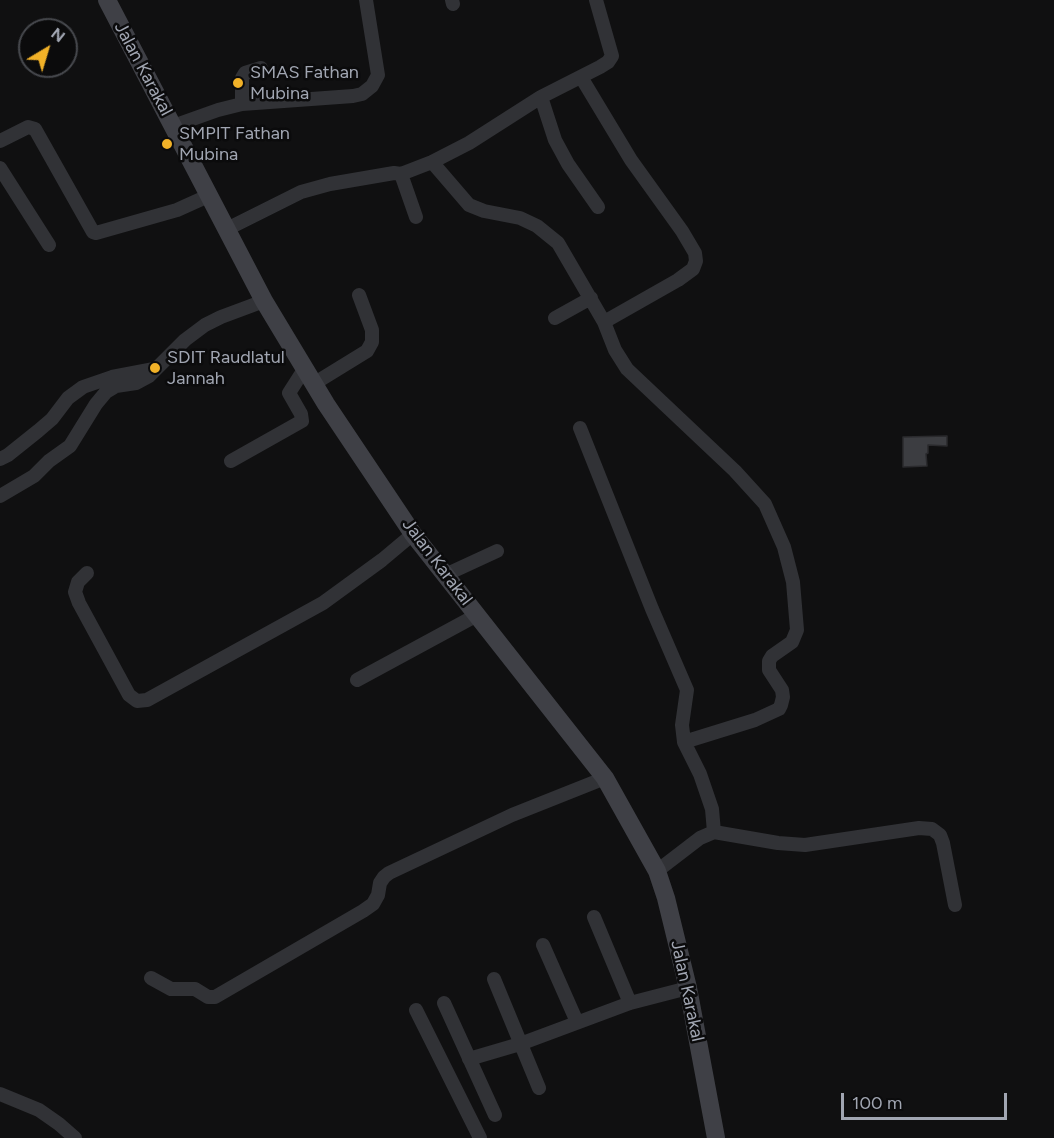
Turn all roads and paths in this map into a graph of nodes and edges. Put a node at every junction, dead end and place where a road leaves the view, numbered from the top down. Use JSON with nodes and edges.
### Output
{"nodes":[{"id":1,"x":107,"y":0,"type":"edge"},
{"id":2,"x":366,"y":0,"type":"edge"},
{"id":3,"x":596,"y":0,"type":"edge"},
{"id":4,"x":261,"y":68,"type":"dead end"},
{"id":5,"x":581,"y":77,"type":"junction"},
{"id":6,"x":541,"y":97,"type":"junction"},
{"id":7,"x":242,"y":104,"type":"junction"},
{"id":8,"x":173,"y":126,"type":"junction"},
{"id":9,"x":0,"y":141,"type":"edge"},
{"id":10,"x":432,"y":162,"type":"junction"},
{"id":11,"x":0,"y":168,"type":"edge"},
{"id":12,"x":401,"y":174,"type":"junction"},
{"id":13,"x":208,"y":196,"type":"junction"},
{"id":14,"x":598,"y":207,"type":"dead end"},
{"id":15,"x":416,"y":216,"type":"dead end"},
{"id":16,"x":227,"y":229,"type":"junction"},
{"id":17,"x":49,"y":245,"type":"dead end"},
{"id":18,"x":359,"y":295,"type":"dead end"},
{"id":19,"x":591,"y":298,"type":"junction"},
{"id":20,"x":264,"y":301,"type":"junction"},
{"id":21,"x":555,"y":318,"type":"dead end"},
{"id":22,"x":604,"y":322,"type":"junction"},
{"id":23,"x":305,"y":368,"type":"junction"},
{"id":24,"x":156,"y":369,"type":"junction"},
{"id":25,"x":315,"y":383,"type":"junction"},
{"id":26,"x":580,"y":428,"type":"dead end"},
{"id":27,"x":0,"y":459,"type":"edge"},
{"id":28,"x":231,"y":461,"type":"dead end"},
{"id":29,"x":0,"y":496,"type":"edge"},
{"id":30,"x":413,"y":534,"type":"junction"},
{"id":31,"x":497,"y":551,"type":"dead end"},
{"id":32,"x":87,"y":573,"type":"dead end"},
{"id":33,"x":445,"y":575,"type":"junction"},
{"id":34,"x":477,"y":615,"type":"junction"},
{"id":35,"x":357,"y":680,"type":"dead end"},
{"id":36,"x":684,"y":742,"type":"junction"},
{"id":37,"x":605,"y":778,"type":"junction"},
{"id":38,"x":714,"y":832,"type":"junction"},
{"id":39,"x":657,"y":871,"type":"junction"},
{"id":40,"x":955,"y":906,"type":"dead end"},
{"id":41,"x":594,"y":917,"type":"dead end"},
{"id":42,"x":543,"y":945,"type":"dead end"},
{"id":43,"x":151,"y":978,"type":"dead end"},
{"id":44,"x":494,"y":979,"type":"dead end"},
{"id":45,"x":688,"y":988,"type":"junction"},
{"id":46,"x":444,"y":1003,"type":"dead end"},
{"id":47,"x":630,"y":1003,"type":"junction"},
{"id":48,"x":416,"y":1010,"type":"dead end"},
{"id":49,"x":577,"y":1022,"type":"junction"},
{"id":50,"x":520,"y":1044,"type":"junction"},
{"id":51,"x":469,"y":1059,"type":"junction"},
{"id":52,"x":539,"y":1088,"type":"dead end"},
{"id":53,"x":0,"y":1094,"type":"edge"},
{"id":54,"x":495,"y":1115,"type":"dead end"},
{"id":55,"x":75,"y":1138,"type":"edge"},
{"id":56,"x":480,"y":1138,"type":"edge"},
{"id":57,"x":716,"y":1138,"type":"edge"}],
"edges":[{"from":1,"to":8,"type":"main road","name":"Jalan Karakal"},
{"from":2,"to":7,"type":"street"},
{"from":3,"to":5,"type":"street"},
{"from":4,"to":7,"type":"street"},
{"from":5,"to":6,"type":"street"},
{"from":5,"to":22,"type":"street"},
{"from":6,"to":10,"type":"street"},
{"from":6,"to":14,"type":"street"},
{"from":7,"to":8,"type":"street"},
{"from":8,"to":13,"type":"main road","name":"Jalan Karakal"},
{"from":9,"to":13,"type":"street"},
{"from":10,"to":12,"type":"street"},
{"from":10,"to":19,"type":"street"},
{"from":11,"to":17,"type":"street"},
{"from":12,"to":15,"type":"street"},
{"from":12,"to":16,"type":"street"},
{"from":13,"to":16,"type":"main road","name":"Jalan Karakal"},
{"from":16,"to":20,"type":"main road","name":"Jalan Karakal"},
{"from":18,"to":25,"type":"street"},
{"from":19,"to":21,"type":"street"},
{"from":19,"to":22,"type":"street"},
{"from":20,"to":23,"type":"main road","name":"Jalan Karakal"},
{"from":20,"to":24,"type":"street"},
{"from":22,"to":36,"type":"street"},
{"from":23,"to":25,"type":"main road","name":"Jalan Karakal"},
{"from":23,"to":28,"type":"street"},
{"from":24,"to":27,"type":"street"},
{"from":24,"to":29,"type":"street"},
{"from":25,"to":30,"type":"main road","name":"Jalan Karakal"},
{"from":26,"to":36,"type":"street"},
{"from":30,"to":32,"type":"street"},
{"from":30,"to":33,"type":"main road","name":"Jalan Karakal"},
{"from":31,"to":33,"type":"street"},
{"from":33,"to":34,"type":"main road","name":"Jalan Karakal"},
{"from":34,"to":35,"type":"street"},
{"from":34,"to":37,"type":"main road","name":"Jalan Karakal"},
{"from":36,"to":38,"type":"street"},
{"from":37,"to":39,"type":"main road","name":"Jalan Karakal"},
{"from":37,"to":43,"type":"street"},
{"from":38,"to":39,"type":"street"},
{"from":38,"to":40,"type":"street"},
{"from":39,"to":45,"type":"main road","name":"Jalan Karakal"},
{"from":41,"to":47,"type":"street"},
{"from":42,"to":49,"type":"street"},
{"from":44,"to":50,"type":"street"},
{"from":45,"to":47,"type":"street"},
{"from":45,"to":57,"type":"main road","name":"Jalan Karakal"},
{"from":46,"to":51,"type":"street"},
{"from":47,"to":49,"type":"street"},
{"from":48,"to":56,"type":"street"},
{"from":49,"to":50,"type":"street"},
{"from":50,"to":51,"type":"street"},
{"from":50,"to":52,"type":"street"},
{"from":51,"to":54,"type":"street"},
{"from":53,"to":55,"type":"street"}]}
